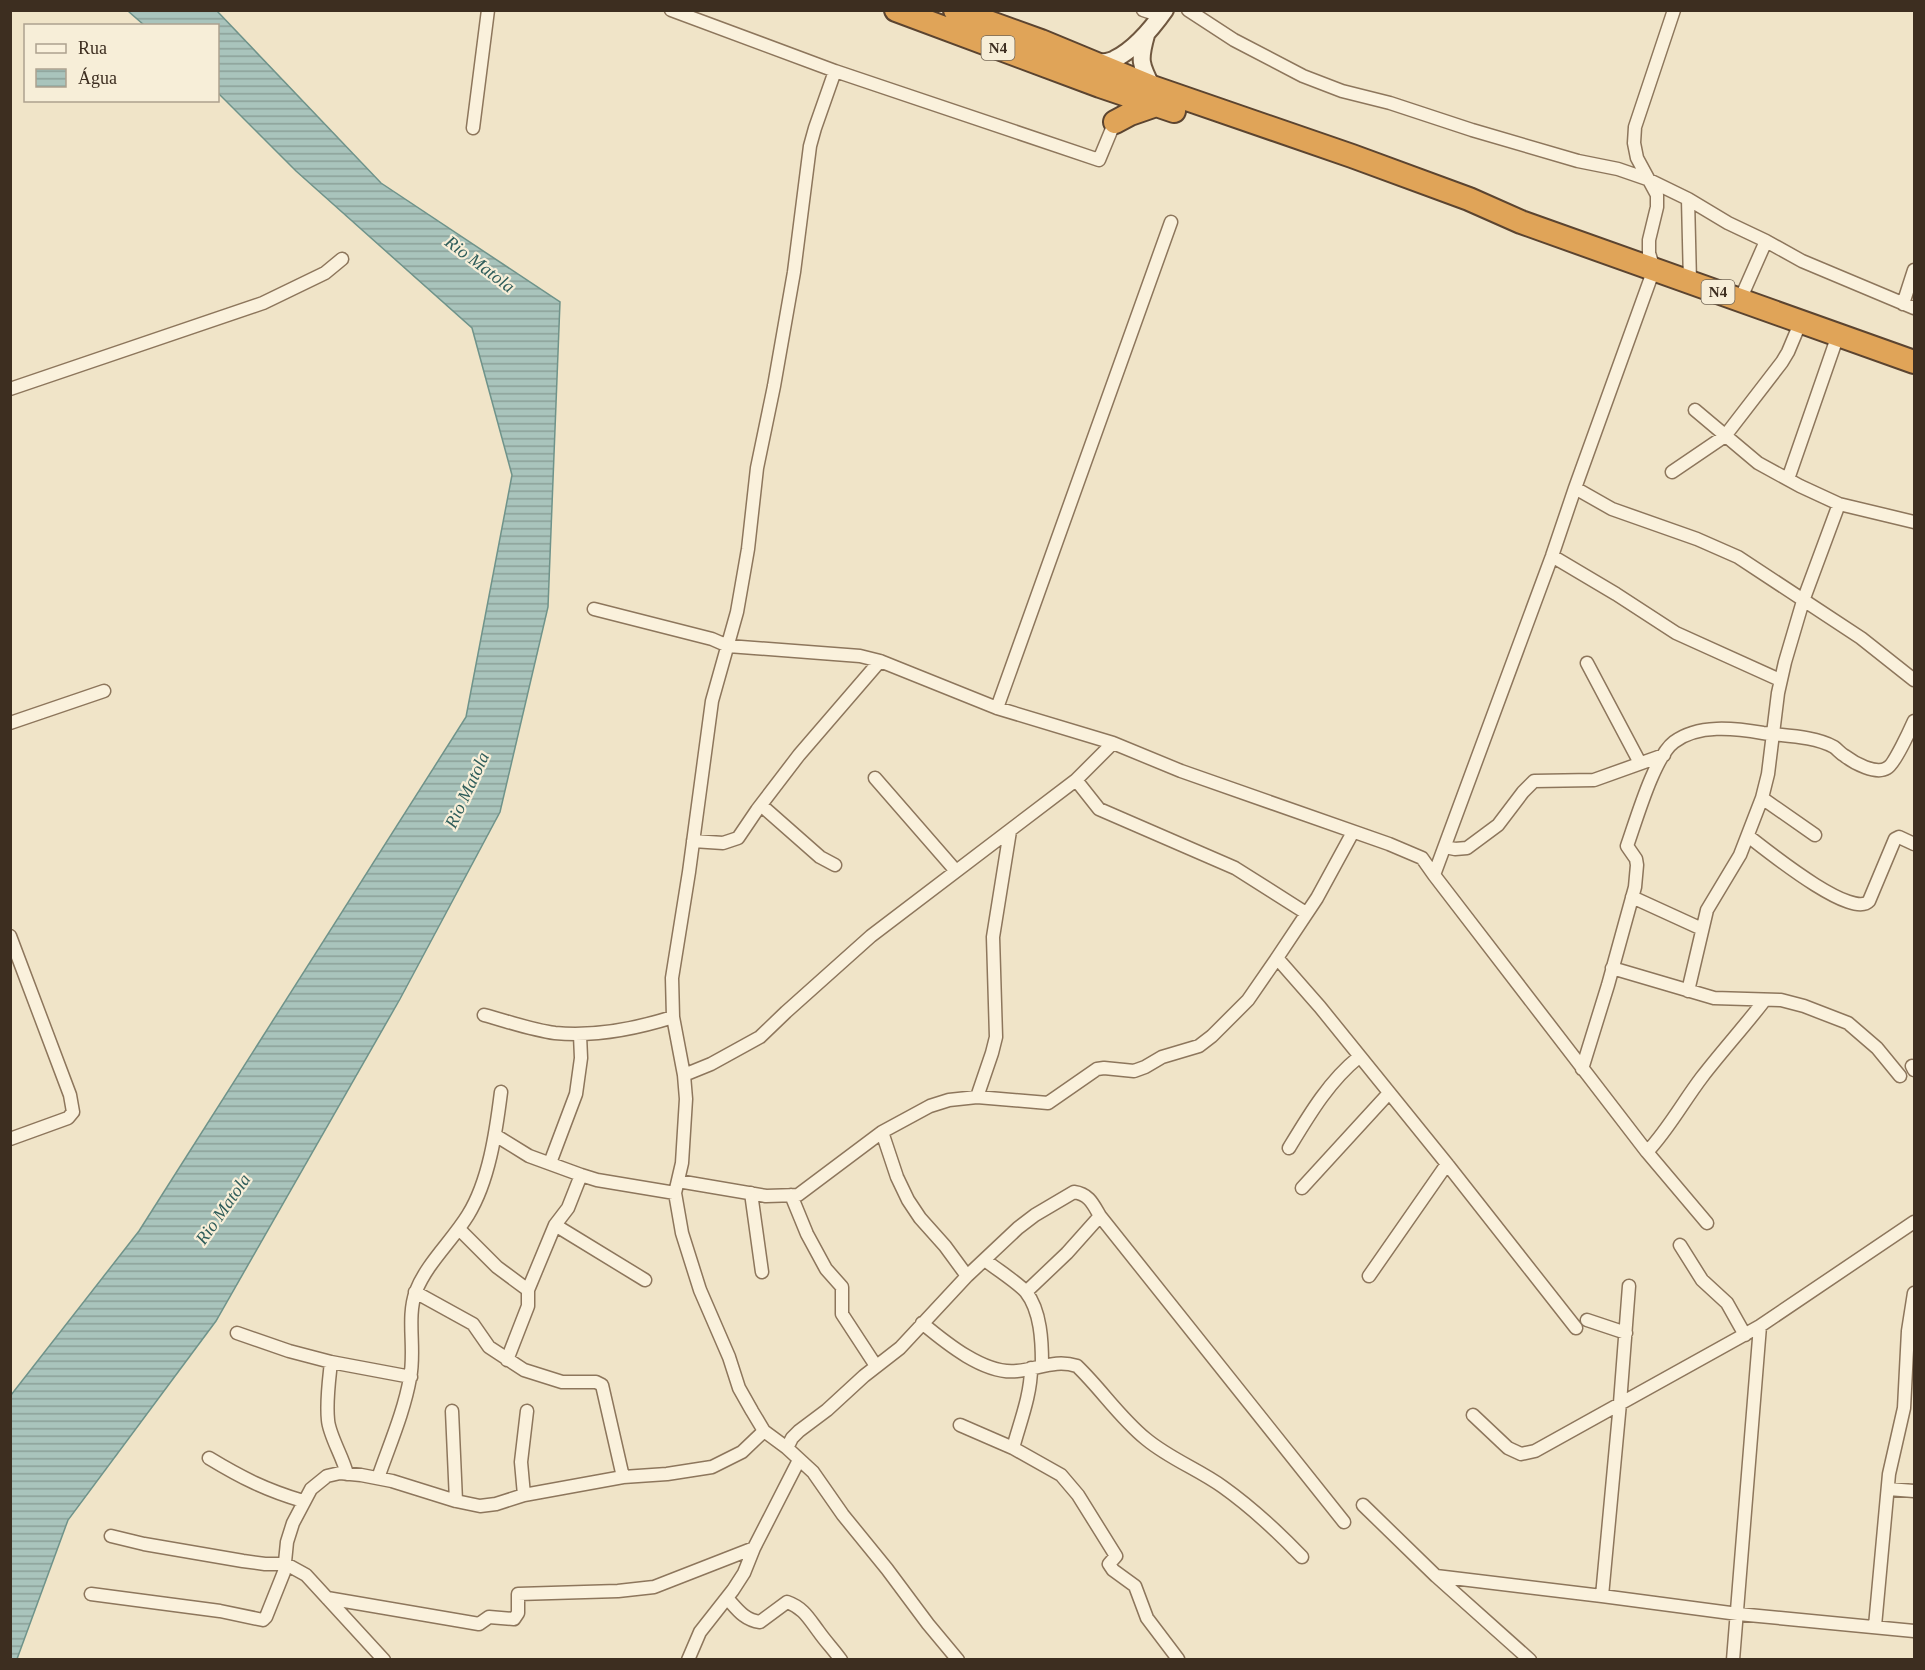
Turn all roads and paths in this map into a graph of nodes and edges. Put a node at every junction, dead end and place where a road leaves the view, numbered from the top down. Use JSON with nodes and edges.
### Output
{"nodes":[{"id":1,"x":488,"y":10,"type":"edge"},
{"id":2,"x":672,"y":10,"type":"edge"},
{"id":3,"x":896,"y":10,"type":"edge"},
{"id":4,"x":955,"y":10,"type":"edge"},
{"id":5,"x":1143,"y":10,"type":"edge"},
{"id":6,"x":1188,"y":10,"type":"edge"},
{"id":7,"x":1674,"y":10,"type":"edge"},
{"id":8,"x":1163,"y":13,"type":"edge"},
{"id":9,"x":1146,"y":35,"type":"junction"},
{"id":10,"x":1096,"y":64,"type":"junction"},
{"id":11,"x":835,"y":71,"type":"junction"},
{"id":12,"x":1100,"y":86,"type":"junction"},
{"id":13,"x":1141,"y":91,"type":"junction"},
{"id":14,"x":1114,"y":125,"type":"junction"},
{"id":15,"x":473,"y":128,"type":"dead end"},
{"id":16,"x":1647,"y":179,"type":"junction"},
{"id":17,"x":1688,"y":199,"type":"junction"},
{"id":18,"x":1171,"y":222,"type":"dead end"},
{"id":19,"x":1767,"y":241,"type":"junction"},
{"id":20,"x":342,"y":259,"type":"dead end"},
{"id":21,"x":1654,"y":269,"type":"junction"},
{"id":22,"x":1914,"y":270,"type":"edge"},
{"id":23,"x":1690,"y":282,"type":"junction"},
{"id":24,"x":1740,"y":300,"type":"junction"},
{"id":25,"x":1909,"y":306,"type":"edge"},
{"id":26,"x":1801,"y":321,"type":"junction"},
{"id":27,"x":1838,"y":334,"type":"junction"},
{"id":28,"x":1914,"y":362,"type":"edge"},
{"id":29,"x":10,"y":389,"type":"edge"},
{"id":30,"x":1695,"y":410,"type":"dead end"},
{"id":31,"x":1725,"y":436,"type":"junction"},
{"id":32,"x":1672,"y":472,"type":"dead end"},
{"id":33,"x":1788,"y":478,"type":"junction"},
{"id":34,"x":1575,"y":488,"type":"junction"},
{"id":35,"x":1839,"y":504,"type":"junction"},
{"id":36,"x":1914,"y":522,"type":"edge"},
{"id":37,"x":1552,"y":556,"type":"junction"},
{"id":38,"x":1803,"y":601,"type":"junction"},
{"id":39,"x":594,"y":609,"type":"dead end"},
{"id":40,"x":728,"y":646,"type":"junction"},
{"id":41,"x":880,"y":661,"type":"junction"},
{"id":42,"x":1587,"y":663,"type":"dead end"},
{"id":43,"x":1780,"y":680,"type":"junction"},
{"id":44,"x":1914,"y":680,"type":"edge"},
{"id":45,"x":104,"y":691,"type":"dead end"},
{"id":46,"x":997,"y":708,"type":"junction"},
{"id":47,"x":1914,"y":721,"type":"edge"},
{"id":48,"x":10,"y":723,"type":"edge"},
{"id":49,"x":1772,"y":734,"type":"junction"},
{"id":50,"x":1113,"y":743,"type":"junction"},
{"id":51,"x":1664,"y":755,"type":"junction"},
{"id":52,"x":1640,"y":763,"type":"junction"},
{"id":53,"x":875,"y":778,"type":"dead end"},
{"id":54,"x":1076,"y":780,"type":"junction"},
{"id":55,"x":1762,"y":798,"type":"junction"},
{"id":56,"x":761,"y":805,"type":"junction"},
{"id":57,"x":1010,"y":831,"type":"junction"},
{"id":58,"x":1353,"y":832,"type":"junction"},
{"id":59,"x":1815,"y":834,"type":"dead end"},
{"id":60,"x":1748,"y":836,"type":"junction"},
{"id":61,"x":693,"y":841,"type":"junction"},
{"id":62,"x":1914,"y":844,"type":"edge"},
{"id":63,"x":1445,"y":847,"type":"junction"},
{"id":64,"x":835,"y":865,"type":"dead end"},
{"id":65,"x":956,"y":871,"type":"junction"},
{"id":66,"x":1434,"y":875,"type":"junction"},
{"id":67,"x":1632,"y":897,"type":"junction"},
{"id":68,"x":1306,"y":913,"type":"junction"},
{"id":69,"x":1702,"y":929,"type":"junction"},
{"id":70,"x":10,"y":936,"type":"edge"},
{"id":71,"x":1277,"y":958,"type":"junction"},
{"id":72,"x":1612,"y":968,"type":"junction"},
{"id":73,"x":1688,"y":991,"type":"junction"},
{"id":74,"x":1764,"y":1001,"type":"junction"},
{"id":75,"x":484,"y":1015,"type":"dead end"},
{"id":76,"x":673,"y":1017,"type":"junction"},
{"id":77,"x":580,"y":1035,"type":"junction"},
{"id":78,"x":1359,"y":1057,"type":"junction"},
{"id":79,"x":1582,"y":1069,"type":"junction"},
{"id":80,"x":684,"y":1075,"type":"junction"},
{"id":81,"x":1900,"y":1076,"type":"dead end"},
{"id":82,"x":501,"y":1092,"type":"dead end"},
{"id":83,"x":1389,"y":1093,"type":"junction"},
{"id":84,"x":977,"y":1097,"type":"junction"},
{"id":85,"x":882,"y":1132,"type":"junction"},
{"id":86,"x":495,"y":1136,"type":"junction"},
{"id":87,"x":10,"y":1139,"type":"edge"},
{"id":88,"x":1289,"y":1148,"type":"dead end"},
{"id":89,"x":1647,"y":1152,"type":"junction"},
{"id":90,"x":550,"y":1163,"type":"junction"},
{"id":91,"x":1447,"y":1164,"type":"junction"},
{"id":92,"x":581,"y":1175,"type":"junction"},
{"id":93,"x":676,"y":1187,"type":"junction"},
{"id":94,"x":1302,"y":1188,"type":"dead end"},
{"id":95,"x":751,"y":1193,"type":"junction"},
{"id":96,"x":791,"y":1195,"type":"junction"},
{"id":97,"x":1100,"y":1216,"type":"junction"},
{"id":98,"x":1914,"y":1222,"type":"edge"},
{"id":99,"x":1707,"y":1223,"type":"dead end"},
{"id":100,"x":555,"y":1225,"type":"junction"},
{"id":101,"x":459,"y":1229,"type":"junction"},
{"id":102,"x":1680,"y":1245,"type":"dead end"},
{"id":103,"x":985,"y":1260,"type":"junction"},
{"id":104,"x":762,"y":1272,"type":"dead end"},
{"id":105,"x":968,"y":1275,"type":"junction"},
{"id":106,"x":1369,"y":1276,"type":"dead end"},
{"id":107,"x":645,"y":1280,"type":"dead end"},
{"id":108,"x":1629,"y":1286,"type":"dead end"},
{"id":109,"x":528,"y":1290,"type":"junction"},
{"id":110,"x":416,"y":1292,"type":"junction"},
{"id":111,"x":1026,"y":1292,"type":"junction"},
{"id":112,"x":1914,"y":1293,"type":"edge"},
{"id":113,"x":1587,"y":1320,"type":"dead end"},
{"id":114,"x":922,"y":1323,"type":"junction"},
{"id":115,"x":1760,"y":1326,"type":"junction"},
{"id":116,"x":1576,"y":1328,"type":"dead end"},
{"id":117,"x":237,"y":1333,"type":"dead end"},
{"id":118,"x":1626,"y":1333,"type":"junction"},
{"id":119,"x":1745,"y":1335,"type":"junction"},
{"id":120,"x":507,"y":1360,"type":"junction"},
{"id":121,"x":330,"y":1362,"type":"junction"},
{"id":122,"x":876,"y":1366,"type":"junction"},
{"id":123,"x":1037,"y":1366,"type":"junction"},
{"id":124,"x":411,"y":1377,"type":"junction"},
{"id":125,"x":1620,"y":1403,"type":"junction"},
{"id":126,"x":452,"y":1411,"type":"dead end"},
{"id":127,"x":526,"y":1411,"type":"dead end"},
{"id":128,"x":1473,"y":1414,"type":"dead end"},
{"id":129,"x":960,"y":1425,"type":"dead end"},
{"id":130,"x":765,"y":1431,"type":"junction"},
{"id":131,"x":788,"y":1448,"type":"junction"},
{"id":132,"x":1013,"y":1448,"type":"junction"},
{"id":133,"x":209,"y":1458,"type":"dead end"},
{"id":134,"x":799,"y":1460,"type":"junction"},
{"id":135,"x":347,"y":1474,"type":"junction"},
{"id":136,"x":623,"y":1477,"type":"junction"},
{"id":137,"x":378,"y":1478,"type":"junction"},
{"id":138,"x":1888,"y":1489,"type":"junction"},
{"id":139,"x":1914,"y":1491,"type":"edge"},
{"id":140,"x":524,"y":1495,"type":"junction"},
{"id":141,"x":303,"y":1501,"type":"junction"},
{"id":142,"x":456,"y":1501,"type":"junction"},
{"id":143,"x":1363,"y":1504,"type":"dead end"},
{"id":144,"x":1344,"y":1522,"type":"dead end"},
{"id":145,"x":111,"y":1536,"type":"dead end"},
{"id":146,"x":754,"y":1548,"type":"junction"},
{"id":147,"x":1302,"y":1557,"type":"dead end"},
{"id":148,"x":286,"y":1564,"type":"junction"},
{"id":149,"x":1436,"y":1576,"type":"junction"},
{"id":150,"x":91,"y":1594,"type":"dead end"},
{"id":151,"x":1602,"y":1596,"type":"junction"},
{"id":152,"x":327,"y":1598,"type":"junction"},
{"id":153,"x":727,"y":1598,"type":"junction"},
{"id":154,"x":1738,"y":1614,"type":"junction"},
{"id":155,"x":1875,"y":1626,"type":"junction"},
{"id":156,"x":1914,"y":1631,"type":"edge"},
{"id":157,"x":384,"y":1659,"type":"edge"},
{"id":158,"x":688,"y":1659,"type":"edge"},
{"id":159,"x":841,"y":1659,"type":"edge"},
{"id":160,"x":958,"y":1659,"type":"edge"},
{"id":161,"x":1178,"y":1659,"type":"edge"},
{"id":162,"x":1530,"y":1659,"type":"edge"},
{"id":163,"x":1733,"y":1659,"type":"edge"}],
"edges":[{"from":1,"to":15,"type":"street"},
{"from":2,"to":11,"type":"street"},
{"from":3,"to":12,"type":"highway","number":"N4"},
{"from":4,"to":10,"type":"highway","number":"N4"},
{"from":5,"to":8,"type":"street"},
{"from":6,"to":16,"type":"street"},
{"from":7,"to":16,"type":"street"},
{"from":8,"to":9,"type":"street"},
{"from":9,"to":10,"type":"street"},
{"from":9,"to":13,"type":"street"},
{"from":10,"to":13,"type":"highway","number":"N4"},
{"from":11,"to":14,"type":"street"},
{"from":11,"to":40,"type":"street"},
{"from":12,"to":13,"type":"highway","number":"N4"},
{"from":12,"to":14,"type":"highway"},
{"from":13,"to":14,"type":"street"},
{"from":13,"to":14,"type":"highway"},
{"from":13,"to":21,"type":"highway","number":"N4"},
{"from":16,"to":17,"type":"street"},
{"from":16,"to":21,"type":"street"},
{"from":17,"to":19,"type":"street"},
{"from":17,"to":23,"type":"street"},
{"from":18,"to":46,"type":"street"},
{"from":19,"to":24,"type":"street"},
{"from":19,"to":25,"type":"street"},
{"from":20,"to":29,"type":"street"},
{"from":21,"to":23,"type":"highway","number":"N4"},
{"from":21,"to":34,"type":"street"},
{"from":22,"to":25,"type":"street"},
{"from":23,"to":24,"type":"highway","number":"N4"},
{"from":24,"to":26,"type":"highway","number":"N4"},
{"from":26,"to":27,"type":"highway","number":"N4"},
{"from":26,"to":31,"type":"street"},
{"from":27,"to":28,"type":"highway","number":"N4"},
{"from":27,"to":33,"type":"street"},
{"from":30,"to":31,"type":"street"},
{"from":31,"to":32,"type":"street"},
{"from":31,"to":33,"type":"street"},
{"from":33,"to":35,"type":"street"},
{"from":34,"to":37,"type":"street"},
{"from":34,"to":38,"type":"street"},
{"from":35,"to":36,"type":"street"},
{"from":35,"to":38,"type":"street"},
{"from":37,"to":43,"type":"street"},
{"from":37,"to":63,"type":"street"},
{"from":38,"to":43,"type":"street"},
{"from":38,"to":44,"type":"street"},
{"from":39,"to":40,"type":"street"},
{"from":40,"to":41,"type":"street"},
{"from":40,"to":61,"type":"street"},
{"from":41,"to":46,"type":"street"},
{"from":41,"to":56,"type":"street"},
{"from":42,"to":52,"type":"street"},
{"from":43,"to":49,"type":"street"},
{"from":45,"to":48,"type":"street"},
{"from":46,"to":50,"type":"street"},
{"from":47,"to":49,"type":"street"},
{"from":49,"to":51,"type":"street"},
{"from":49,"to":55,"type":"street"},
{"from":50,"to":54,"type":"street"},
{"from":50,"to":58,"type":"street"},
{"from":51,"to":52,"type":"street"},
{"from":51,"to":67,"type":"street"},
{"from":52,"to":63,"type":"street"},
{"from":53,"to":65,"type":"street"},
{"from":54,"to":57,"type":"street"},
{"from":54,"to":68,"type":"street"},
{"from":55,"to":59,"type":"street"},
{"from":55,"to":60,"type":"street"},
{"from":56,"to":61,"type":"street"},
{"from":56,"to":64,"type":"street"},
{"from":57,"to":65,"type":"street"},
{"from":57,"to":84,"type":"street"},
{"from":58,"to":66,"type":"street"},
{"from":58,"to":68,"type":"street"},
{"from":60,"to":62,"type":"street"},
{"from":60,"to":69,"type":"street"},
{"from":61,"to":76,"type":"street"},
{"from":63,"to":66,"type":"street"},
{"from":65,"to":80,"type":"street"},
{"from":66,"to":79,"type":"street"},
{"from":67,"to":69,"type":"street"},
{"from":67,"to":72,"type":"street"},
{"from":68,"to":71,"type":"street"},
{"from":69,"to":73,"type":"street"},
{"from":70,"to":87,"type":"street"},
{"from":71,"to":78,"type":"street"},
{"from":71,"to":84,"type":"street"},
{"from":72,"to":73,"type":"street"},
{"from":72,"to":79,"type":"street"},
{"from":73,"to":74,"type":"street"},
{"from":74,"to":81,"type":"street"},
{"from":74,"to":89,"type":"street"},
{"from":75,"to":77,"type":"street"},
{"from":76,"to":77,"type":"street"},
{"from":76,"to":80,"type":"street"},
{"from":77,"to":90,"type":"street"},
{"from":78,"to":83,"type":"street"},
{"from":78,"to":88,"type":"street"},
{"from":79,"to":89,"type":"street"},
{"from":80,"to":93,"type":"street"},
{"from":82,"to":86,"type":"street"},
{"from":83,"to":91,"type":"street"},
{"from":83,"to":94,"type":"street"},
{"from":84,"to":85,"type":"street"},
{"from":85,"to":96,"type":"street"},
{"from":85,"to":105,"type":"street"},
{"from":86,"to":90,"type":"street"},
{"from":86,"to":101,"type":"street"},
{"from":89,"to":99,"type":"street"},
{"from":90,"to":92,"type":"street"},
{"from":91,"to":106,"type":"street"},
{"from":91,"to":116,"type":"street"},
{"from":92,"to":93,"type":"street"},
{"from":92,"to":100,"type":"street"},
{"from":93,"to":95,"type":"street"},
{"from":93,"to":130,"type":"street"},
{"from":95,"to":96,"type":"street"},
{"from":95,"to":104,"type":"street"},
{"from":96,"to":122,"type":"street"},
{"from":97,"to":103,"type":"street"},
{"from":97,"to":111,"type":"street"},
{"from":97,"to":144,"type":"street"},
{"from":98,"to":115,"type":"street"},
{"from":100,"to":107,"type":"street"},
{"from":100,"to":109,"type":"street"},
{"from":101,"to":109,"type":"street"},
{"from":101,"to":110,"type":"street"},
{"from":102,"to":119,"type":"street"},
{"from":103,"to":105,"type":"street"},
{"from":103,"to":111,"type":"street"},
{"from":105,"to":114,"type":"street"},
{"from":108,"to":118,"type":"street"},
{"from":109,"to":120,"type":"street"},
{"from":110,"to":120,"type":"street"},
{"from":110,"to":124,"type":"street"},
{"from":111,"to":123,"type":"street"},
{"from":112,"to":138,"type":"street"},
{"from":113,"to":118,"type":"street"},
{"from":114,"to":122,"type":"street"},
{"from":114,"to":123,"type":"street"},
{"from":115,"to":119,"type":"street"},
{"from":115,"to":154,"type":"street"},
{"from":117,"to":121,"type":"street"},
{"from":118,"to":125,"type":"street"},
{"from":119,"to":125,"type":"street"},
{"from":120,"to":136,"type":"street"},
{"from":121,"to":124,"type":"street"},
{"from":121,"to":135,"type":"street"},
{"from":122,"to":131,"type":"street"},
{"from":123,"to":132,"type":"street"},
{"from":123,"to":147,"type":"street"},
{"from":124,"to":137,"type":"street"},
{"from":125,"to":128,"type":"street"},
{"from":125,"to":151,"type":"street"},
{"from":126,"to":142,"type":"street"},
{"from":127,"to":140,"type":"street"},
{"from":129,"to":132,"type":"street"},
{"from":130,"to":131,"type":"street"},
{"from":130,"to":136,"type":"street"},
{"from":131,"to":134,"type":"street"},
{"from":132,"to":161,"type":"street"},
{"from":133,"to":141,"type":"street"},
{"from":134,"to":146,"type":"street"},
{"from":134,"to":160,"type":"street"},
{"from":135,"to":137,"type":"street"},
{"from":135,"to":141,"type":"street"},
{"from":136,"to":140,"type":"street"},
{"from":137,"to":142,"type":"street"},
{"from":138,"to":139,"type":"street"},
{"from":138,"to":155,"type":"street"},
{"from":140,"to":142,"type":"street"},
{"from":141,"to":148,"type":"street"},
{"from":143,"to":149,"type":"street"},
{"from":145,"to":148,"type":"street"},
{"from":146,"to":152,"type":"street"},
{"from":146,"to":153,"type":"street"},
{"from":148,"to":150,"type":"street"},
{"from":148,"to":152,"type":"street"},
{"from":149,"to":151,"type":"street"},
{"from":149,"to":162,"type":"street"},
{"from":151,"to":154,"type":"street"},
{"from":152,"to":157,"type":"street"},
{"from":153,"to":158,"type":"street"},
{"from":153,"to":159,"type":"street"},
{"from":154,"to":155,"type":"street"},
{"from":154,"to":163,"type":"street"},
{"from":155,"to":156,"type":"street"}]}
